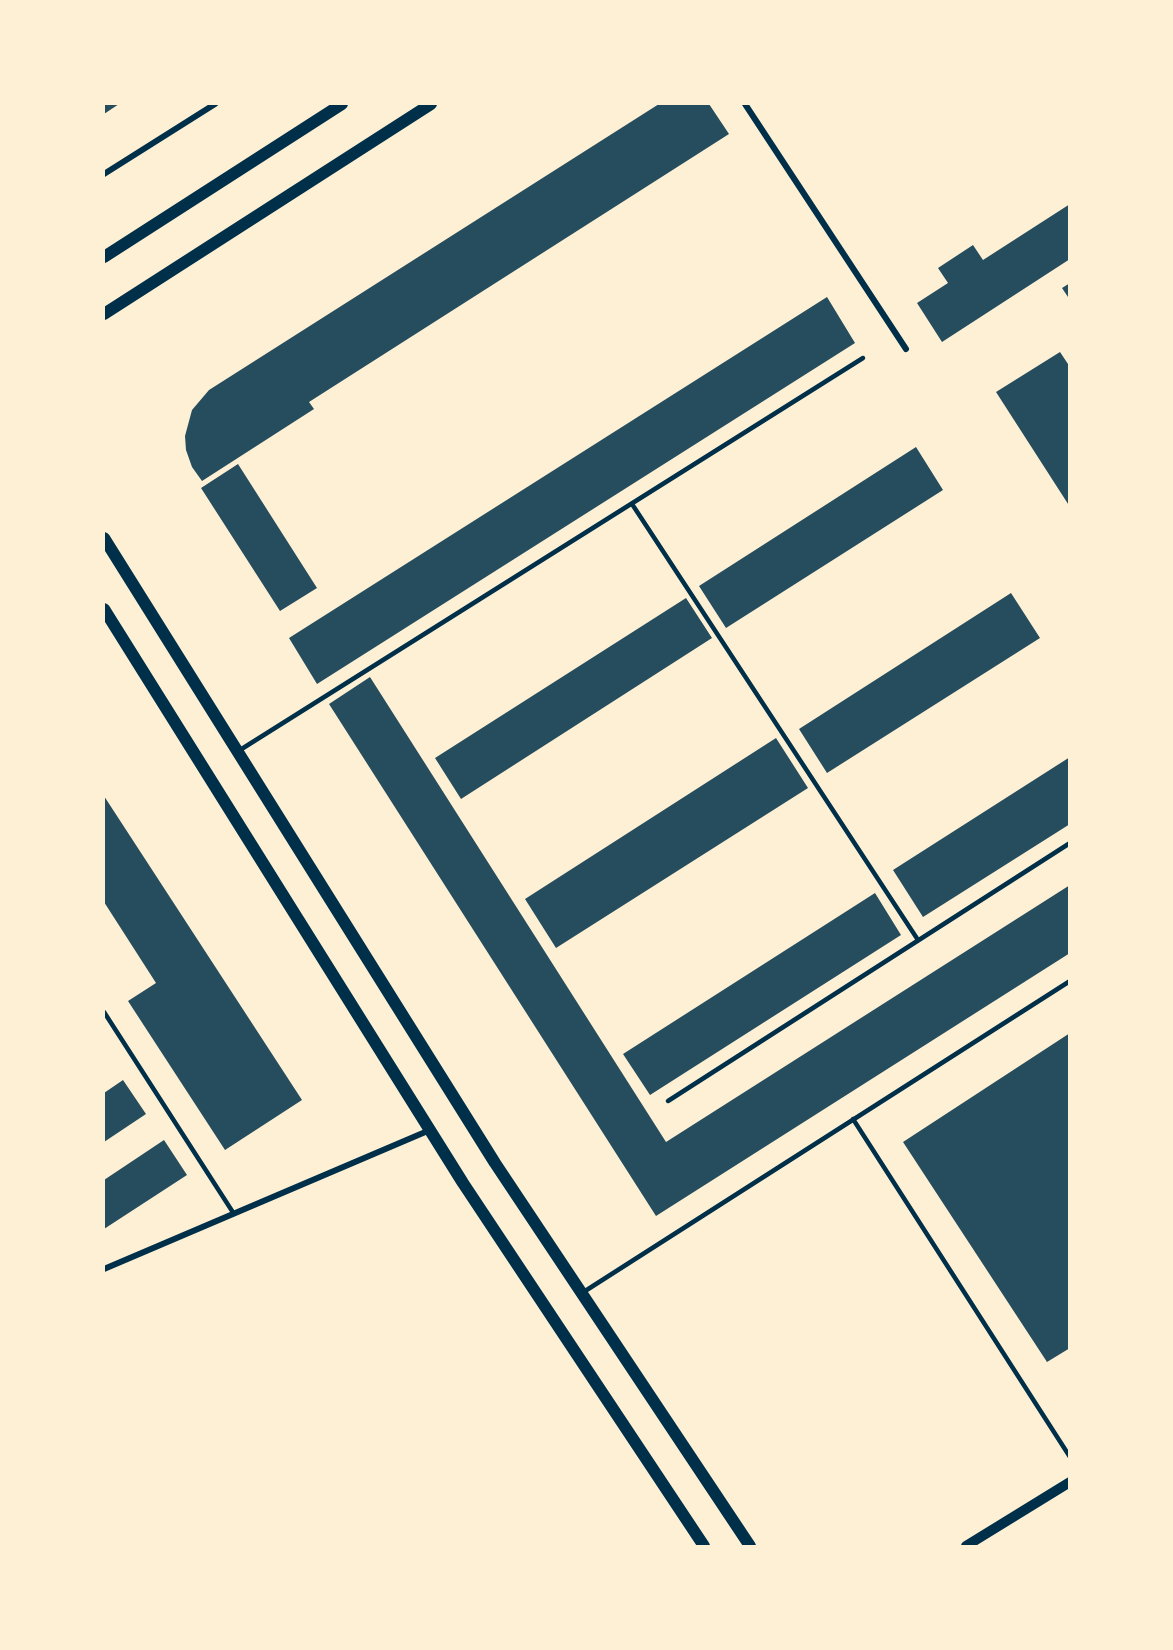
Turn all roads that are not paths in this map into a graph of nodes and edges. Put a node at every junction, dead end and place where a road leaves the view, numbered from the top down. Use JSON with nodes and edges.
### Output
{"nodes":[{"id":1,"x":215,"y":104,"type":"edge"},
{"id":2,"x":342,"y":104,"type":"edge"},
{"id":3,"x":431,"y":104,"type":"edge"},
{"id":4,"x":745,"y":104,"type":"edge"},
{"id":5,"x":104,"y":174,"type":"edge"},
{"id":6,"x":104,"y":257,"type":"edge"},
{"id":7,"x":104,"y":314,"type":"edge"},
{"id":8,"x":906,"y":349,"type":"dead end"},
{"id":9,"x":863,"y":358,"type":"dead end"},
{"id":10,"x":632,"y":504,"type":"junction"},
{"id":11,"x":104,"y":538,"type":"edge"},
{"id":12,"x":104,"y":609,"type":"edge"},
{"id":13,"x":237,"y":752,"type":"junction"},
{"id":14,"x":1070,"y":843,"type":"edge"},
{"id":15,"x":918,"y":940,"type":"junction"},
{"id":16,"x":1070,"y":981,"type":"edge"},
{"id":17,"x":104,"y":1012,"type":"edge"},
{"id":18,"x":668,"y":1101,"type":"dead end"},
{"id":19,"x":853,"y":1119,"type":"junction"},
{"id":20,"x":430,"y":1130,"type":"junction"},
{"id":21,"x":234,"y":1214,"type":"junction"},
{"id":22,"x":104,"y":1260,"type":"edge"},
{"id":23,"x":106,"y":1268,"type":"edge"},
{"id":24,"x":582,"y":1293,"type":"junction"},
{"id":25,"x":1070,"y":1457,"type":"edge"},
{"id":26,"x":1070,"y":1482,"type":"edge"},
{"id":27,"x":704,"y":1546,"type":"edge"},
{"id":28,"x":750,"y":1546,"type":"edge"},
{"id":29,"x":966,"y":1546,"type":"edge"}],
"edges":[{"from":1,"to":5,"type":"street"},
{"from":2,"to":6,"type":"main road"},
{"from":3,"to":7,"type":"main road"},
{"from":4,"to":8,"type":"street"},
{"from":9,"to":10,"type":"lane"},
{"from":10,"to":13,"type":"lane"},
{"from":10,"to":15,"type":"lane"},
{"from":11,"to":13,"type":"main road"},
{"from":12,"to":20,"type":"main road"},
{"from":13,"to":24,"type":"main road"},
{"from":14,"to":15,"type":"lane"},
{"from":15,"to":18,"type":"lane"},
{"from":16,"to":19,"type":"lane"},
{"from":17,"to":21,"type":"lane"},
{"from":19,"to":24,"type":"lane"},
{"from":19,"to":25,"type":"lane"},
{"from":20,"to":21,"type":"street"},
{"from":20,"to":27,"type":"main road"},
{"from":21,"to":23,"type":"street"},
{"from":22,"to":23,"type":"lane"},
{"from":24,"to":28,"type":"main road"},
{"from":26,"to":29,"type":"street"}]}
